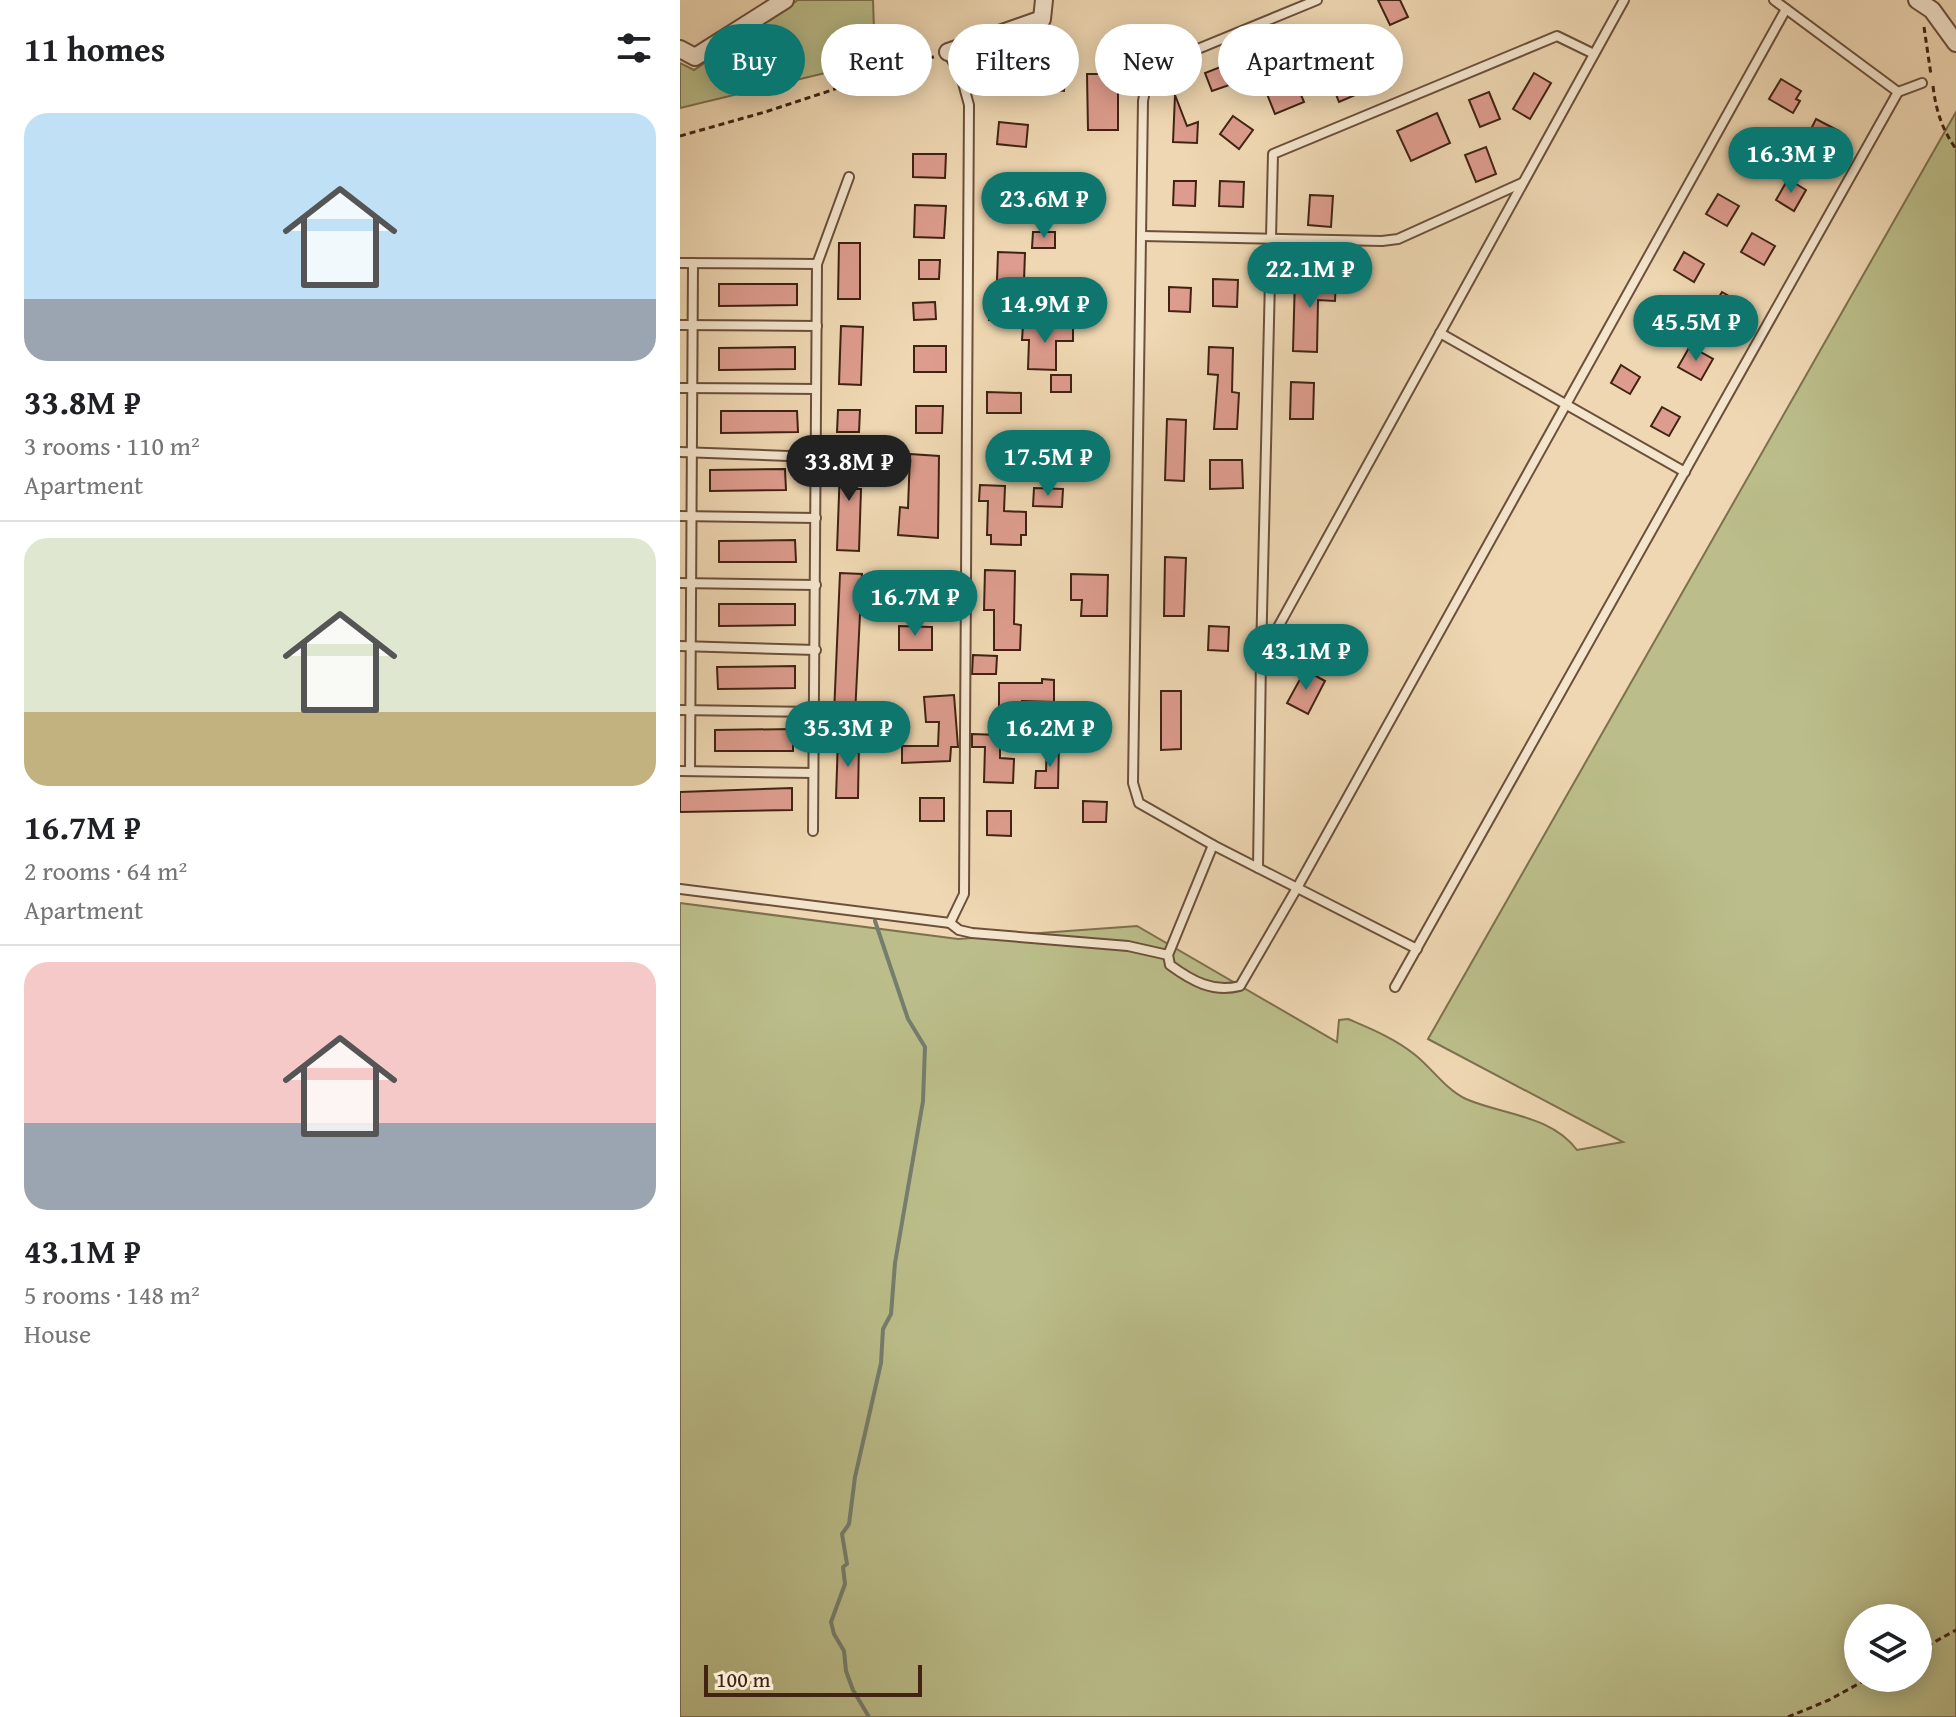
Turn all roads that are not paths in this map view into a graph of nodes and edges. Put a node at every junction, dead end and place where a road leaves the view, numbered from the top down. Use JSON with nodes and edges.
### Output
{"nodes":[{"id":1,"x":785,"y":0,"type":"edge"},
{"id":2,"x":1044,"y":0,"type":"edge"},
{"id":3,"x":1317,"y":0,"type":"edge"},
{"id":4,"x":1624,"y":0,"type":"edge"},
{"id":5,"x":1774,"y":0,"type":"edge"},
{"id":6,"x":1917,"y":0,"type":"edge"},
{"id":7,"x":1786,"y":9,"type":"junction"},
{"id":8,"x":1028,"y":24,"type":"edge"},
{"id":9,"x":1956,"y":43,"type":"edge"},
{"id":10,"x":688,"y":53,"type":"edge"},
{"id":11,"x":1594,"y":54,"type":"junction"},
{"id":12,"x":1922,"y":83,"type":"dead end"},
{"id":13,"x":1898,"y":92,"type":"junction"},
{"id":14,"x":967,"y":96,"type":"edge"},
{"id":15,"x":849,"y":177,"type":"dead end"},
{"id":16,"x":1523,"y":183,"type":"junction"},
{"id":17,"x":1142,"y":236,"type":"junction"},
{"id":18,"x":1271,"y":240,"type":"junction"},
{"id":19,"x":680,"y":263,"type":"edge"},
{"id":20,"x":693,"y":263,"type":"junction"},
{"id":21,"x":817,"y":264,"type":"junction"},
{"id":22,"x":680,"y":325,"type":"edge"},
{"id":23,"x":693,"y":325,"type":"junction"},
{"id":24,"x":817,"y":326,"type":"junction"},
{"id":25,"x":1440,"y":333,"type":"junction"},
{"id":26,"x":692,"y":387,"type":"junction"},
{"id":27,"x":680,"y":388,"type":"edge"},
{"id":28,"x":816,"y":389,"type":"junction"},
{"id":29,"x":1566,"y":405,"type":"junction"},
{"id":30,"x":680,"y":452,"type":"edge"},
{"id":31,"x":691,"y":452,"type":"junction"},
{"id":32,"x":816,"y":457,"type":"junction"},
{"id":33,"x":1685,"y":472,"type":"junction"},
{"id":34,"x":680,"y":516,"type":"edge"},
{"id":35,"x":692,"y":516,"type":"junction"},
{"id":36,"x":816,"y":518,"type":"junction"},
{"id":37,"x":680,"y":583,"type":"edge"},
{"id":38,"x":692,"y":583,"type":"junction"},
{"id":39,"x":816,"y":585,"type":"junction"},
{"id":40,"x":680,"y":646,"type":"edge"},
{"id":41,"x":692,"y":646,"type":"junction"},
{"id":42,"x":816,"y":650,"type":"junction"},
{"id":43,"x":1261,"y":658,"type":"junction"},
{"id":44,"x":680,"y":710,"type":"edge"},
{"id":45,"x":691,"y":710,"type":"junction"},
{"id":46,"x":816,"y":712,"type":"junction"},
{"id":47,"x":680,"y":771,"type":"edge"},
{"id":48,"x":690,"y":771,"type":"junction"},
{"id":49,"x":813,"y":773,"type":"junction"},
{"id":50,"x":813,"y":831,"type":"dead end"},
{"id":51,"x":1213,"y":845,"type":"junction"},
{"id":52,"x":1258,"y":868,"type":"junction"},
{"id":53,"x":1297,"y":888,"type":"junction"},
{"id":54,"x":680,"y":889,"type":"edge"},
{"id":55,"x":950,"y":923,"type":"junction"},
{"id":56,"x":1417,"y":949,"type":"junction"},
{"id":57,"x":1168,"y":955,"type":"junction"},
{"id":58,"x":1395,"y":987,"type":"dead end"}],
"edges":[{"from":1,"to":10,"type":"street"},
{"from":2,"to":8,"type":"street"},
{"from":3,"to":17,"type":"lane"},
{"from":4,"to":11,"type":"lane"},
{"from":5,"to":7,"type":"lane"},
{"from":6,"to":9,"type":"street"},
{"from":7,"to":13,"type":"lane"},
{"from":7,"to":29,"type":"lane"},
{"from":11,"to":16,"type":"lane"},
{"from":11,"to":18,"type":"lane"},
{"from":12,"to":13,"type":"lane"},
{"from":13,"to":33,"type":"lane"},
{"from":14,"to":55,"type":"lane"},
{"from":15,"to":21,"type":"lane"},
{"from":16,"to":18,"type":"lane"},
{"from":16,"to":25,"type":"lane"},
{"from":17,"to":18,"type":"lane"},
{"from":17,"to":51,"type":"lane"},
{"from":18,"to":43,"type":"lane"},
{"from":19,"to":20,"type":"lane"},
{"from":20,"to":21,"type":"lane"},
{"from":20,"to":23,"type":"lane"},
{"from":21,"to":24,"type":"lane"},
{"from":22,"to":23,"type":"lane"},
{"from":23,"to":24,"type":"lane"},
{"from":23,"to":26,"type":"lane"},
{"from":24,"to":28,"type":"lane"},
{"from":25,"to":29,"type":"lane"},
{"from":25,"to":43,"type":"lane"},
{"from":26,"to":27,"type":"lane"},
{"from":26,"to":28,"type":"lane"},
{"from":26,"to":31,"type":"lane"},
{"from":28,"to":32,"type":"lane"},
{"from":29,"to":33,"type":"lane"},
{"from":29,"to":53,"type":"lane"},
{"from":30,"to":31,"type":"lane"},
{"from":31,"to":32,"type":"lane"},
{"from":31,"to":35,"type":"lane"},
{"from":32,"to":36,"type":"lane"},
{"from":33,"to":56,"type":"lane"},
{"from":34,"to":35,"type":"lane"},
{"from":35,"to":36,"type":"lane"},
{"from":35,"to":38,"type":"lane"},
{"from":36,"to":39,"type":"lane"},
{"from":37,"to":38,"type":"lane"},
{"from":38,"to":39,"type":"lane"},
{"from":38,"to":41,"type":"lane"},
{"from":39,"to":42,"type":"lane"},
{"from":40,"to":41,"type":"lane"},
{"from":41,"to":42,"type":"lane"},
{"from":41,"to":45,"type":"lane"},
{"from":42,"to":46,"type":"lane"},
{"from":43,"to":52,"type":"lane"},
{"from":44,"to":45,"type":"lane"},
{"from":45,"to":46,"type":"lane"},
{"from":45,"to":48,"type":"lane"},
{"from":46,"to":49,"type":"lane"},
{"from":47,"to":48,"type":"lane"},
{"from":48,"to":49,"type":"lane"},
{"from":49,"to":50,"type":"lane"},
{"from":51,"to":52,"type":"lane"},
{"from":51,"to":57,"type":"lane"},
{"from":52,"to":53,"type":"lane"},
{"from":53,"to":56,"type":"lane"},
{"from":53,"to":57,"type":"lane"},
{"from":54,"to":55,"type":"lane"},
{"from":55,"to":57,"type":"lane"},
{"from":56,"to":58,"type":"lane"}]}
